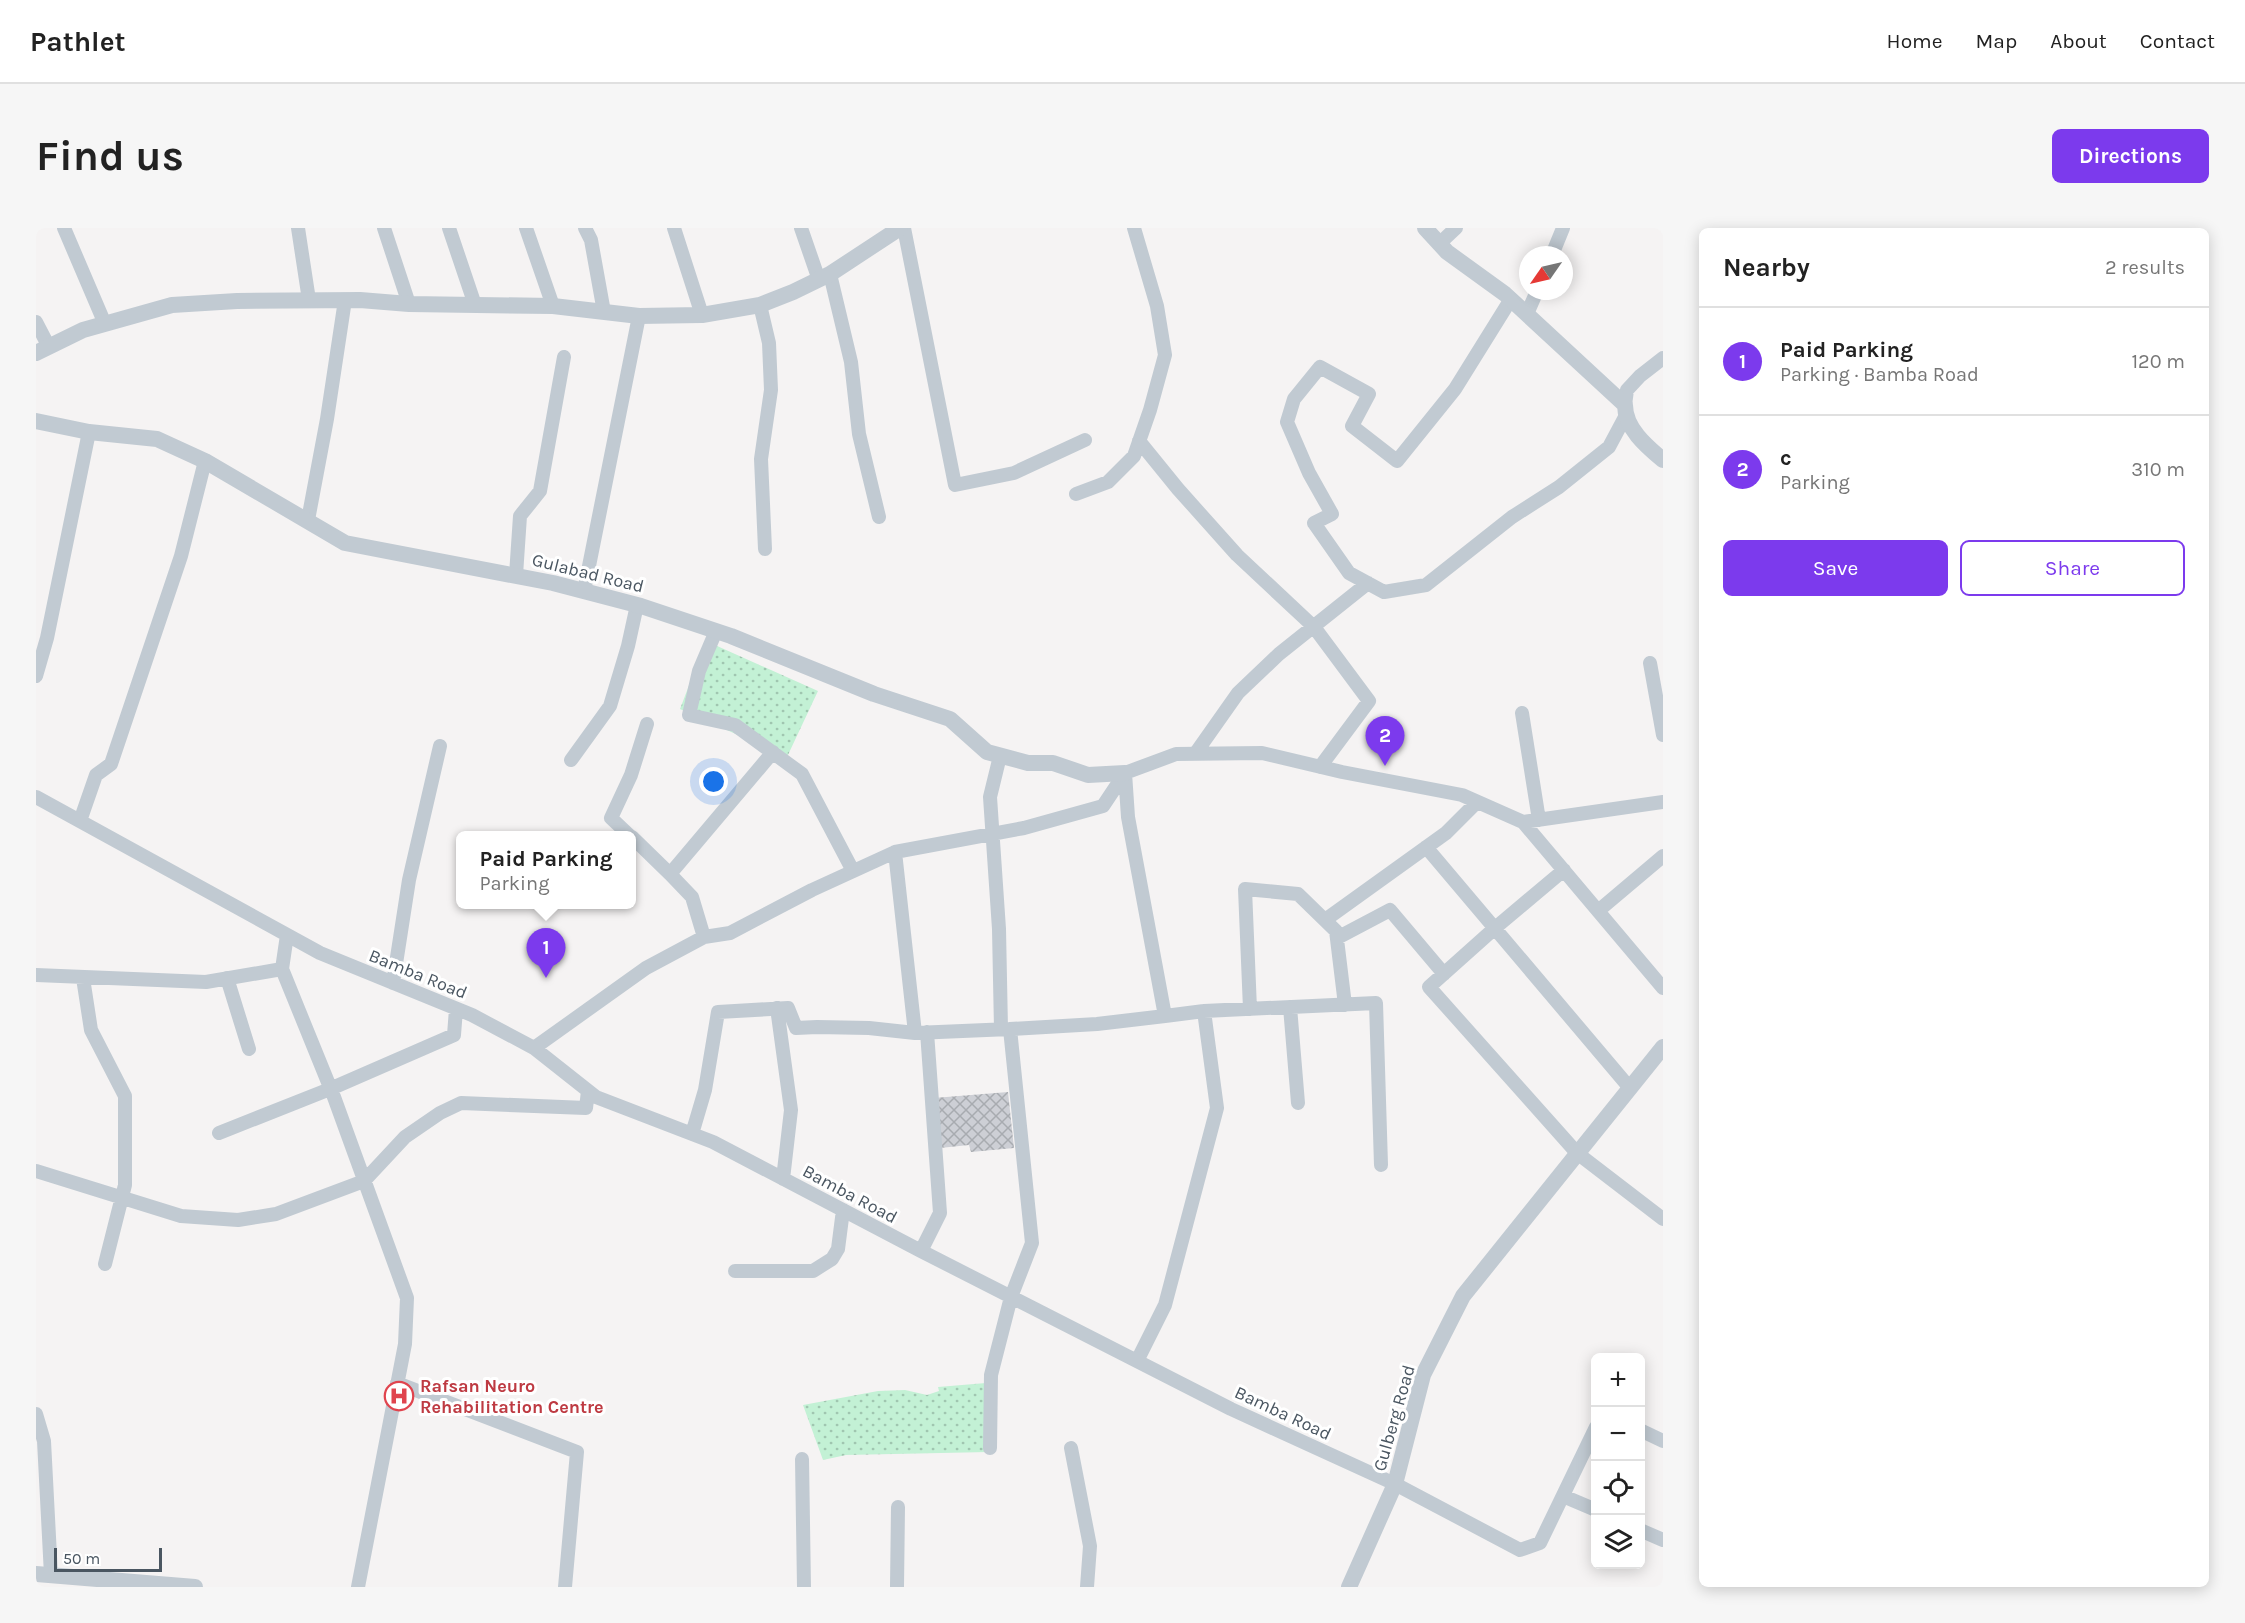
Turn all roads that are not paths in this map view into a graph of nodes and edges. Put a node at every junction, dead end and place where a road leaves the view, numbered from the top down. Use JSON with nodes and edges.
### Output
{"nodes":[{"id":1,"x":64,"y":228,"type":"edge"},
{"id":2,"x":298,"y":228,"type":"edge"},
{"id":3,"x":384,"y":228,"type":"edge"},
{"id":4,"x":449,"y":228,"type":"edge"},
{"id":5,"x":526,"y":228,"type":"edge"},
{"id":6,"x":585,"y":228,"type":"edge"},
{"id":7,"x":674,"y":228,"type":"edge"},
{"id":8,"x":801,"y":228,"type":"edge"},
{"id":9,"x":902,"y":228,"type":"edge"},
{"id":10,"x":1134,"y":228,"type":"edge"},
{"id":11,"x":1425,"y":228,"type":"edge"},
{"id":12,"x":1456,"y":228,"type":"edge"},
{"id":13,"x":1563,"y":228,"type":"edge"},
{"id":14,"x":1439,"y":244,"type":"junction"},
{"id":15,"x":1556,"y":246,"type":"edge"},
{"id":16,"x":824,"y":277,"type":"junction"},
{"id":17,"x":1511,"y":299,"type":"junction"},
{"id":18,"x":309,"y":300,"type":"junction"},
{"id":19,"x":345,"y":300,"type":"junction"},
{"id":20,"x":1533,"y":300,"type":"edge"},
{"id":21,"x":409,"y":304,"type":"junction"},
{"id":22,"x":475,"y":305,"type":"junction"},
{"id":23,"x":760,"y":305,"type":"junction"},
{"id":24,"x":554,"y":306,"type":"junction"},
{"id":25,"x":604,"y":312,"type":"junction"},
{"id":26,"x":702,"y":315,"type":"junction"},
{"id":27,"x":1527,"y":315,"type":"junction"},
{"id":28,"x":639,"y":316,"type":"junction"},
{"id":29,"x":36,"y":322,"type":"edge"},
{"id":30,"x":105,"y":324,"type":"junction"},
{"id":31,"x":42,"y":350,"type":"edge"},
{"id":32,"x":564,"y":357,"type":"dead end"},
{"id":33,"x":1663,"y":358,"type":"edge"},
{"id":34,"x":1625,"y":411,"type":"junction"},
{"id":35,"x":36,"y":421,"type":"edge"},
{"id":36,"x":89,"y":432,"type":"junction"},
{"id":37,"x":1085,"y":440,"type":"dead end"},
{"id":38,"x":1139,"y":441,"type":"junction"},
{"id":39,"x":205,"y":460,"type":"junction"},
{"id":40,"x":1663,"y":460,"type":"edge"},
{"id":41,"x":1076,"y":494,"type":"dead end"},
{"id":42,"x":879,"y":517,"type":"dead end"},
{"id":43,"x":308,"y":520,"type":"junction"},
{"id":44,"x":765,"y":549,"type":"dead end"},
{"id":45,"x":516,"y":575,"type":"junction"},
{"id":46,"x":1368,"y":583,"type":"junction"},
{"id":47,"x":584,"y":591,"type":"junction"},
{"id":48,"x":636,"y":605,"type":"junction"},
{"id":49,"x":1314,"y":627,"type":"junction"},
{"id":50,"x":716,"y":631,"type":"junction"},
{"id":51,"x":1650,"y":663,"type":"dead end"},
{"id":52,"x":36,"y":676,"type":"edge"},
{"id":53,"x":1522,"y":713,"type":"dead end"},
{"id":54,"x":647,"y":724,"type":"dead end"},
{"id":55,"x":1663,"y":735,"type":"edge"},
{"id":56,"x":440,"y":746,"type":"dead end"},
{"id":57,"x":773,"y":752,"type":"junction"},
{"id":58,"x":1195,"y":754,"type":"junction"},
{"id":59,"x":1000,"y":756,"type":"junction"},
{"id":60,"x":571,"y":760,"type":"dead end"},
{"id":61,"x":1320,"y":767,"type":"junction"},
{"id":62,"x":1125,"y":773,"type":"junction"},
{"id":63,"x":36,"y":797,"type":"edge"},
{"id":64,"x":1478,"y":802,"type":"junction"},
{"id":65,"x":1663,"y":802,"type":"edge"},
{"id":66,"x":80,"y":820,"type":"junction"},
{"id":67,"x":1539,"y":820,"type":"junction"},
{"id":68,"x":1523,"y":822,"type":"junction"},
{"id":69,"x":625,"y":831,"type":"edge"},
{"id":70,"x":992,"y":835,"type":"junction"},
{"id":71,"x":636,"y":841,"type":"edge"},
{"id":72,"x":1426,"y":847,"type":"junction"},
{"id":73,"x":895,"y":852,"type":"junction"},
{"id":74,"x":1663,"y":856,"type":"edge"},
{"id":75,"x":1564,"y":870,"type":"junction"},
{"id":76,"x":854,"y":871,"type":"junction"},
{"id":77,"x":670,"y":874,"type":"junction"},
{"id":78,"x":1598,"y":911,"type":"junction"},
{"id":79,"x":1325,"y":920,"type":"junction"},
{"id":80,"x":1495,"y":928,"type":"junction"},
{"id":81,"x":287,"y":935,"type":"junction"},
{"id":82,"x":704,"y":937,"type":"junction"},
{"id":83,"x":1337,"y":938,"type":"junction"},
{"id":84,"x":282,"y":969,"type":"junction"},
{"id":85,"x":1444,"y":974,"type":"junction"},
{"id":86,"x":36,"y":975,"type":"edge"},
{"id":87,"x":83,"y":978,"type":"junction"},
{"id":88,"x":227,"y":978,"type":"junction"},
{"id":89,"x":393,"y":983,"type":"junction"},
{"id":90,"x":1663,"y":988,"type":"edge"},
{"id":91,"x":1345,"y":1005,"type":"junction"},
{"id":92,"x":1290,"y":1007,"type":"junction"},
{"id":93,"x":777,"y":1008,"type":"junction"},
{"id":94,"x":456,"y":1009,"type":"junction"},
{"id":95,"x":1250,"y":1009,"type":"junction"},
{"id":96,"x":1204,"y":1011,"type":"junction"},
{"id":97,"x":1165,"y":1016,"type":"junction"},
{"id":98,"x":1006,"y":1029,"type":"junction"},
{"id":99,"x":921,"y":1032,"type":"junction"},
{"id":100,"x":1663,"y":1047,"type":"edge"},
{"id":101,"x":534,"y":1048,"type":"junction"},
{"id":102,"x":249,"y":1049,"type":"dead end"},
{"id":103,"x":1629,"y":1087,"type":"junction"},
{"id":104,"x":330,"y":1089,"type":"junction"},
{"id":105,"x":588,"y":1091,"type":"junction"},
{"id":106,"x":1298,"y":1103,"type":"dead end"},
{"id":107,"x":219,"y":1133,"type":"dead end"},
{"id":108,"x":692,"y":1134,"type":"junction"},
{"id":109,"x":1577,"y":1153,"type":"junction"},
{"id":110,"x":1382,"y":1165,"type":"dead end"},
{"id":111,"x":36,"y":1170,"type":"edge"},
{"id":112,"x":783,"y":1179,"type":"junction"},
{"id":113,"x":364,"y":1181,"type":"junction"},
{"id":114,"x":122,"y":1199,"type":"junction"},
{"id":115,"x":843,"y":1210,"type":"junction"},
{"id":116,"x":1663,"y":1219,"type":"edge"},
{"id":117,"x":921,"y":1251,"type":"junction"},
{"id":118,"x":105,"y":1264,"type":"dead end"},
{"id":119,"x":735,"y":1271,"type":"dead end"},
{"id":120,"x":1011,"y":1297,"type":"junction"},
{"id":121,"x":1137,"y":1361,"type":"junction"},
{"id":122,"x":397,"y":1383,"type":"junction"},
{"id":123,"x":36,"y":1414,"type":"edge"},
{"id":124,"x":1645,"y":1432,"type":"edge"},
{"id":125,"x":1591,"y":1437,"type":"edge"},
{"id":126,"x":1663,"y":1440,"type":"edge"},
{"id":127,"x":990,"y":1448,"type":"dead end"},
{"id":128,"x":1071,"y":1448,"type":"dead end"},
{"id":129,"x":802,"y":1459,"type":"dead end"},
{"id":130,"x":1395,"y":1484,"type":"junction"},
{"id":131,"x":1563,"y":1496,"type":"junction"},
{"id":132,"x":898,"y":1507,"type":"dead end"},
{"id":133,"x":1591,"y":1508,"type":"edge"},
{"id":134,"x":1645,"y":1532,"type":"edge"},
{"id":135,"x":1663,"y":1540,"type":"edge"},
{"id":136,"x":44,"y":1575,"type":"edge"},
{"id":137,"x":195,"y":1587,"type":"edge"},
{"id":138,"x":358,"y":1587,"type":"edge"},
{"id":139,"x":564,"y":1587,"type":"edge"},
{"id":140,"x":804,"y":1587,"type":"edge"},
{"id":141,"x":897,"y":1587,"type":"edge"},
{"id":142,"x":1088,"y":1587,"type":"edge"},
{"id":143,"x":1349,"y":1587,"type":"edge"}],
"edges":[{"from":1,"to":30,"type":"street"},
{"from":2,"to":18,"type":"street"},
{"from":3,"to":21,"type":"street"},
{"from":4,"to":22,"type":"street"},
{"from":5,"to":24,"type":"street"},
{"from":6,"to":25,"type":"street"},
{"from":7,"to":26,"type":"street"},
{"from":8,"to":16,"type":"street"},
{"from":9,"to":16,"type":"street"},
{"from":9,"to":37,"type":"street"},
{"from":10,"to":38,"type":"street"},
{"from":11,"to":14,"type":"street"},
{"from":12,"to":14,"type":"street"},
{"from":13,"to":15,"type":"street"},
{"from":14,"to":17,"type":"street"},
{"from":16,"to":23,"type":"street"},
{"from":16,"to":42,"type":"street"},
{"from":17,"to":27,"type":"street"},
{"from":17,"to":46,"type":"street"},
{"from":18,"to":19,"type":"street"},
{"from":18,"to":30,"type":"street"},
{"from":19,"to":21,"type":"street"},
{"from":19,"to":43,"type":"street"},
{"from":20,"to":27,"type":"street"},
{"from":21,"to":22,"type":"street"},
{"from":22,"to":24,"type":"street"},
{"from":23,"to":26,"type":"street"},
{"from":23,"to":44,"type":"street"},
{"from":24,"to":25,"type":"street"},
{"from":25,"to":28,"type":"street"},
{"from":26,"to":28,"type":"street"},
{"from":27,"to":34,"type":"street"},
{"from":28,"to":47,"type":"street"},
{"from":29,"to":31,"type":"street"},
{"from":30,"to":31,"type":"street"},
{"from":32,"to":45,"type":"street"},
{"from":33,"to":34,"type":"street"},
{"from":34,"to":40,"type":"street"},
{"from":34,"to":46,"type":"street"},
{"from":35,"to":36,"type":"street","name":"Gulabad Road"},
{"from":36,"to":39,"type":"street","name":"Gulabad Road"},
{"from":36,"to":52,"type":"street"},
{"from":38,"to":41,"type":"street"},
{"from":38,"to":49,"type":"street"},
{"from":39,"to":43,"type":"street","name":"Gulabad Road"},
{"from":39,"to":66,"type":"street"},
{"from":43,"to":45,"type":"street","name":"Gulabad Road"},
{"from":45,"to":47,"type":"street","name":"Gulabad Road"},
{"from":46,"to":49,"type":"street"},
{"from":47,"to":48,"type":"street","name":"Gulabad Road"},
{"from":48,"to":50,"type":"street","name":"Gulabad Road"},
{"from":48,"to":60,"type":"street"},
{"from":49,"to":58,"type":"street"},
{"from":49,"to":61,"type":"street"},
{"from":50,"to":57,"type":"street"},
{"from":50,"to":59,"type":"street","name":"Gulabad Road"},
{"from":51,"to":55,"type":"street"},
{"from":53,"to":67,"type":"street"},
{"from":54,"to":69,"type":"street"},
{"from":56,"to":89,"type":"street"},
{"from":57,"to":76,"type":"street"},
{"from":57,"to":77,"type":"street"},
{"from":58,"to":61,"type":"street"},
{"from":58,"to":62,"type":"street"},
{"from":59,"to":62,"type":"street","name":"Gulabad Road"},
{"from":59,"to":70,"type":"street"},
{"from":61,"to":64,"type":"street"},
{"from":62,"to":70,"type":"street"},
{"from":62,"to":97,"type":"street"},
{"from":63,"to":66,"type":"street","name":"Bamba Road"},
{"from":64,"to":68,"type":"street"},
{"from":64,"to":72,"type":"street"},
{"from":65,"to":67,"type":"street"},
{"from":66,"to":81,"type":"street","name":"Bamba Road"},
{"from":67,"to":68,"type":"street"},
{"from":68,"to":75,"type":"street"},
{"from":70,"to":73,"type":"street"},
{"from":70,"to":98,"type":"street"},
{"from":71,"to":77,"type":"street"},
{"from":72,"to":79,"type":"street"},
{"from":72,"to":80,"type":"street"},
{"from":73,"to":76,"type":"street"},
{"from":73,"to":99,"type":"street"},
{"from":74,"to":78,"type":"street"},
{"from":75,"to":78,"type":"street"},
{"from":75,"to":80,"type":"street"},
{"from":76,"to":82,"type":"street"},
{"from":77,"to":82,"type":"street"},
{"from":78,"to":90,"type":"street"},
{"from":79,"to":83,"type":"street"},
{"from":79,"to":95,"type":"street"},
{"from":80,"to":85,"type":"street"},
{"from":80,"to":103,"type":"street"},
{"from":81,"to":84,"type":"street"},
{"from":81,"to":89,"type":"street","name":"Bamba Road"},
{"from":82,"to":101,"type":"street"},
{"from":83,"to":85,"type":"street"},
{"from":83,"to":91,"type":"street"},
{"from":84,"to":88,"type":"street"},
{"from":84,"to":104,"type":"street"},
{"from":85,"to":109,"type":"street"},
{"from":86,"to":87,"type":"street"},
{"from":87,"to":88,"type":"street"},
{"from":87,"to":114,"type":"street"},
{"from":88,"to":102,"type":"street"},
{"from":89,"to":94,"type":"street","name":"Bamba Road"},
{"from":91,"to":92,"type":"street"},
{"from":91,"to":110,"type":"street"},
{"from":92,"to":95,"type":"street"},
{"from":92,"to":106,"type":"street"},
{"from":93,"to":99,"type":"street"},
{"from":93,"to":108,"type":"street"},
{"from":93,"to":112,"type":"street"},
{"from":94,"to":101,"type":"street","name":"Bamba Road"},
{"from":94,"to":104,"type":"street"},
{"from":95,"to":96,"type":"street"},
{"from":96,"to":97,"type":"street"},
{"from":96,"to":121,"type":"street"},
{"from":97,"to":98,"type":"street"},
{"from":98,"to":99,"type":"street"},
{"from":98,"to":120,"type":"street"},
{"from":99,"to":117,"type":"street"},
{"from":100,"to":103,"type":"street","name":"Gulberg Road"},
{"from":101,"to":105,"type":"street","name":"Bamba Road"},
{"from":103,"to":109,"type":"street","name":"Gulberg Road"},
{"from":104,"to":107,"type":"street"},
{"from":104,"to":113,"type":"street"},
{"from":105,"to":108,"type":"street","name":"Bamba Road"},
{"from":105,"to":113,"type":"street"},
{"from":108,"to":112,"type":"street","name":"Bamba Road"},
{"from":109,"to":116,"type":"street"},
{"from":109,"to":130,"type":"street","name":"Gulberg Road"},
{"from":111,"to":114,"type":"street"},
{"from":112,"to":115,"type":"street","name":"Bamba Road"},
{"from":113,"to":114,"type":"street"},
{"from":113,"to":122,"type":"street"},
{"from":114,"to":118,"type":"street"},
{"from":115,"to":117,"type":"street","name":"Bamba Road"},
{"from":115,"to":119,"type":"street"},
{"from":117,"to":120,"type":"street","name":"Bamba Road"},
{"from":120,"to":121,"type":"street","name":"Bamba Road"},
{"from":120,"to":127,"type":"street"},
{"from":121,"to":130,"type":"street","name":"Bamba Road"},
{"from":122,"to":138,"type":"street"},
{"from":122,"to":139,"type":"street"},
{"from":123,"to":136,"type":"street"},
{"from":124,"to":126,"type":"street"},
{"from":125,"to":131,"type":"street","name":"Bamba Road"},
{"from":128,"to":142,"type":"street"},
{"from":129,"to":140,"type":"street"},
{"from":130,"to":131,"type":"street","name":"Bamba Road"},
{"from":130,"to":143,"type":"street","name":"Gulberg Road"},
{"from":131,"to":133,"type":"street"},
{"from":132,"to":141,"type":"street"},
{"from":134,"to":135,"type":"street"},
{"from":136,"to":137,"type":"street"}]}
